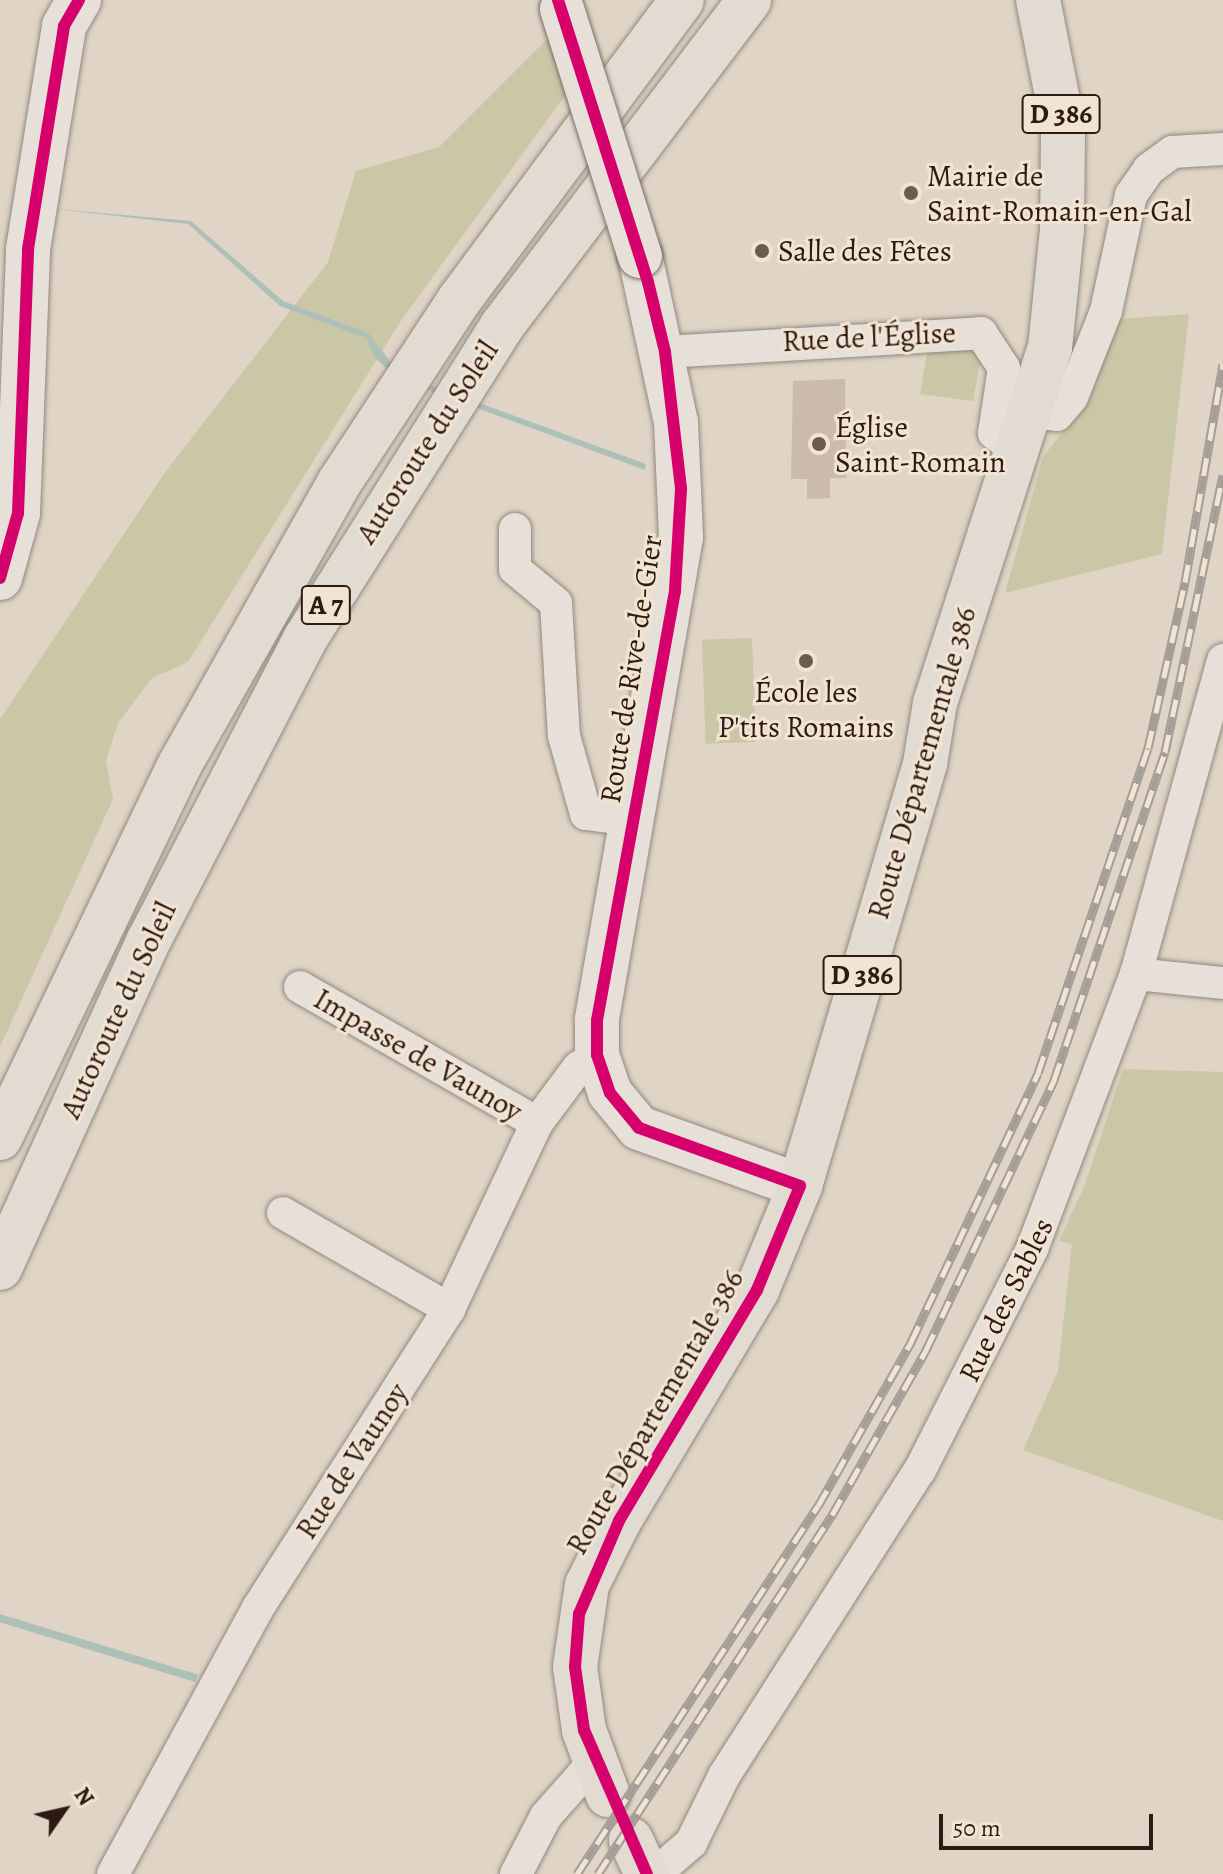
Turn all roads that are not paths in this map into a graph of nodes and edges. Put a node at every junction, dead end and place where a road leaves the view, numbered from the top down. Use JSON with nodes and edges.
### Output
{"nodes":[{"id":1,"x":79,"y":0,"type":"edge"},
{"id":2,"x":682,"y":0,"type":"edge"},
{"id":3,"x":749,"y":0,"type":"edge"},
{"id":4,"x":1038,"y":0,"type":"edge"},
{"id":5,"x":560,"y":4,"type":"edge"},
{"id":6,"x":1223,"y":149,"type":"edge"},
{"id":7,"x":12,"y":308,"type":"edge"},
{"id":8,"x":665,"y":352,"type":"junction"},
{"id":9,"x":1026,"y":431,"type":"junction"},
{"id":10,"x":515,"y":529,"type":"dead end"},
{"id":11,"x":0,"y":578,"type":"edge"},
{"id":12,"x":1223,"y":660,"type":"edge"},
{"id":13,"x":632,"y":820,"type":"junction"},
{"id":14,"x":1136,"y":974,"type":"junction"},
{"id":15,"x":1223,"y":983,"type":"edge"},
{"id":16,"x":300,"y":987,"type":"dead end"},
{"id":17,"x":597,"y":1055,"type":"junction"},
{"id":18,"x":537,"y":1123,"type":"junction"},
{"id":19,"x":0,"y":1138,"type":"edge"},
{"id":20,"x":800,"y":1186,"type":"junction"},
{"id":21,"x":283,"y":1213,"type":"dead end"},
{"id":22,"x":0,"y":1268,"type":"edge"},
{"id":23,"x":449,"y":1309,"type":"junction"},
{"id":24,"x":601,"y":1779,"type":"joint"},
{"id":25,"x":644,"y":1863,"type":"edge"},
{"id":26,"x":113,"y":1874,"type":"edge"},
{"id":27,"x":516,"y":1874,"type":"edge"}],
"edges":[{"from":1,"to":7,"type":"main road"},
{"from":2,"to":19,"type":"main road","name":"Autoroute du Soleil","number":"A 7"},
{"from":3,"to":22,"type":"main road","name":"Autoroute du Soleil","number":"A 7"},
{"from":4,"to":9,"type":"main road","name":"Route Départementale 386","number":"D 386"},
{"from":5,"to":8,"type":"main road","name":"Route de Rive-de-Gier","bridge":true},
{"from":6,"to":9,"type":"street"},
{"from":7,"to":11,"type":"main road"},
{"from":8,"to":9,"type":"street","name":"Rue de l'Église"},
{"from":8,"to":13,"type":"main road","name":"Route de Rive-de-Gier"},
{"from":9,"to":20,"type":"main road","name":"Route Départementale 386","number":"D 386"},
{"from":10,"to":13,"type":"street"},
{"from":12,"to":14,"type":"street","name":"Rue des Sables"},
{"from":13,"to":17,"type":"main road","name":"Route de Rive-de-Gier"},
{"from":14,"to":15,"type":"street"},
{"from":14,"to":25,"type":"street","name":"Rue des Sables"},
{"from":16,"to":18,"type":"street","name":"Impasse de Vaunoy"},
{"from":17,"to":18,"type":"street","name":"Rue de Vaunoy"},
{"from":17,"to":20,"type":"main road","name":"Route de Rive-de-Gier"},
{"from":18,"to":23,"type":"street","name":"Rue de Vaunoy"},
{"from":20,"to":24,"type":"main road","name":"Route Départementale 386","number":"D 386"},
{"from":21,"to":23,"type":"street"},
{"from":23,"to":26,"type":"street","name":"Rue de Vaunoy"},
{"from":24,"to":27,"type":"street"}]}
